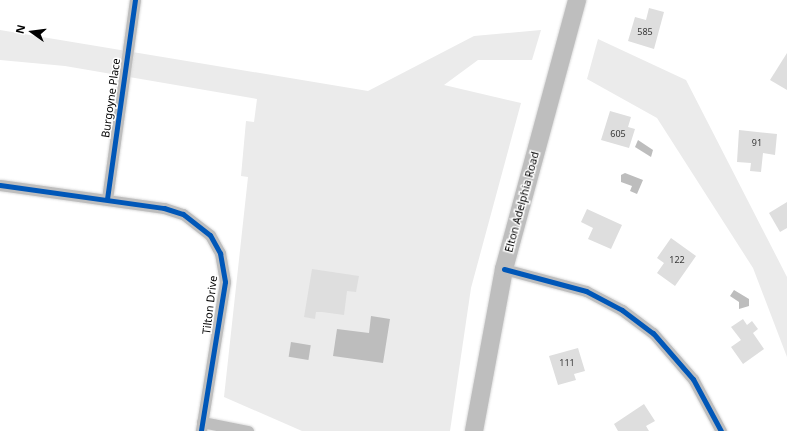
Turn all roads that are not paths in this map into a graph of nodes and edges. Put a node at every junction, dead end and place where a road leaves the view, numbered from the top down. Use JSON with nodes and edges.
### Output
{"nodes":[{"id":1,"x":135,"y":0,"type":"edge"},
{"id":2,"x":577,"y":0,"type":"edge"},
{"id":3,"x":0,"y":185,"type":"edge"},
{"id":4,"x":107,"y":200,"type":"junction"},
{"id":5,"x":504,"y":269,"type":"junction"},
{"id":6,"x":201,"y":426,"type":"edge"},
{"id":7,"x":248,"y":431,"type":"edge"},
{"id":8,"x":474,"y":431,"type":"edge"},
{"id":9,"x":721,"y":431,"type":"edge"}],
"edges":[{"from":1,"to":4,"type":"street","name":"Burgoyne Place"},
{"from":2,"to":5,"type":"main road","name":"Elton Adelphia Road"},
{"from":3,"to":4,"type":"street","name":"Tilton Drive"},
{"from":4,"to":6,"type":"street","name":"Tilton Drive"},
{"from":5,"to":8,"type":"main road","name":"Elton Adelphia Road"},
{"from":5,"to":9,"type":"street"},
{"from":6,"to":7,"type":"street"}]}
